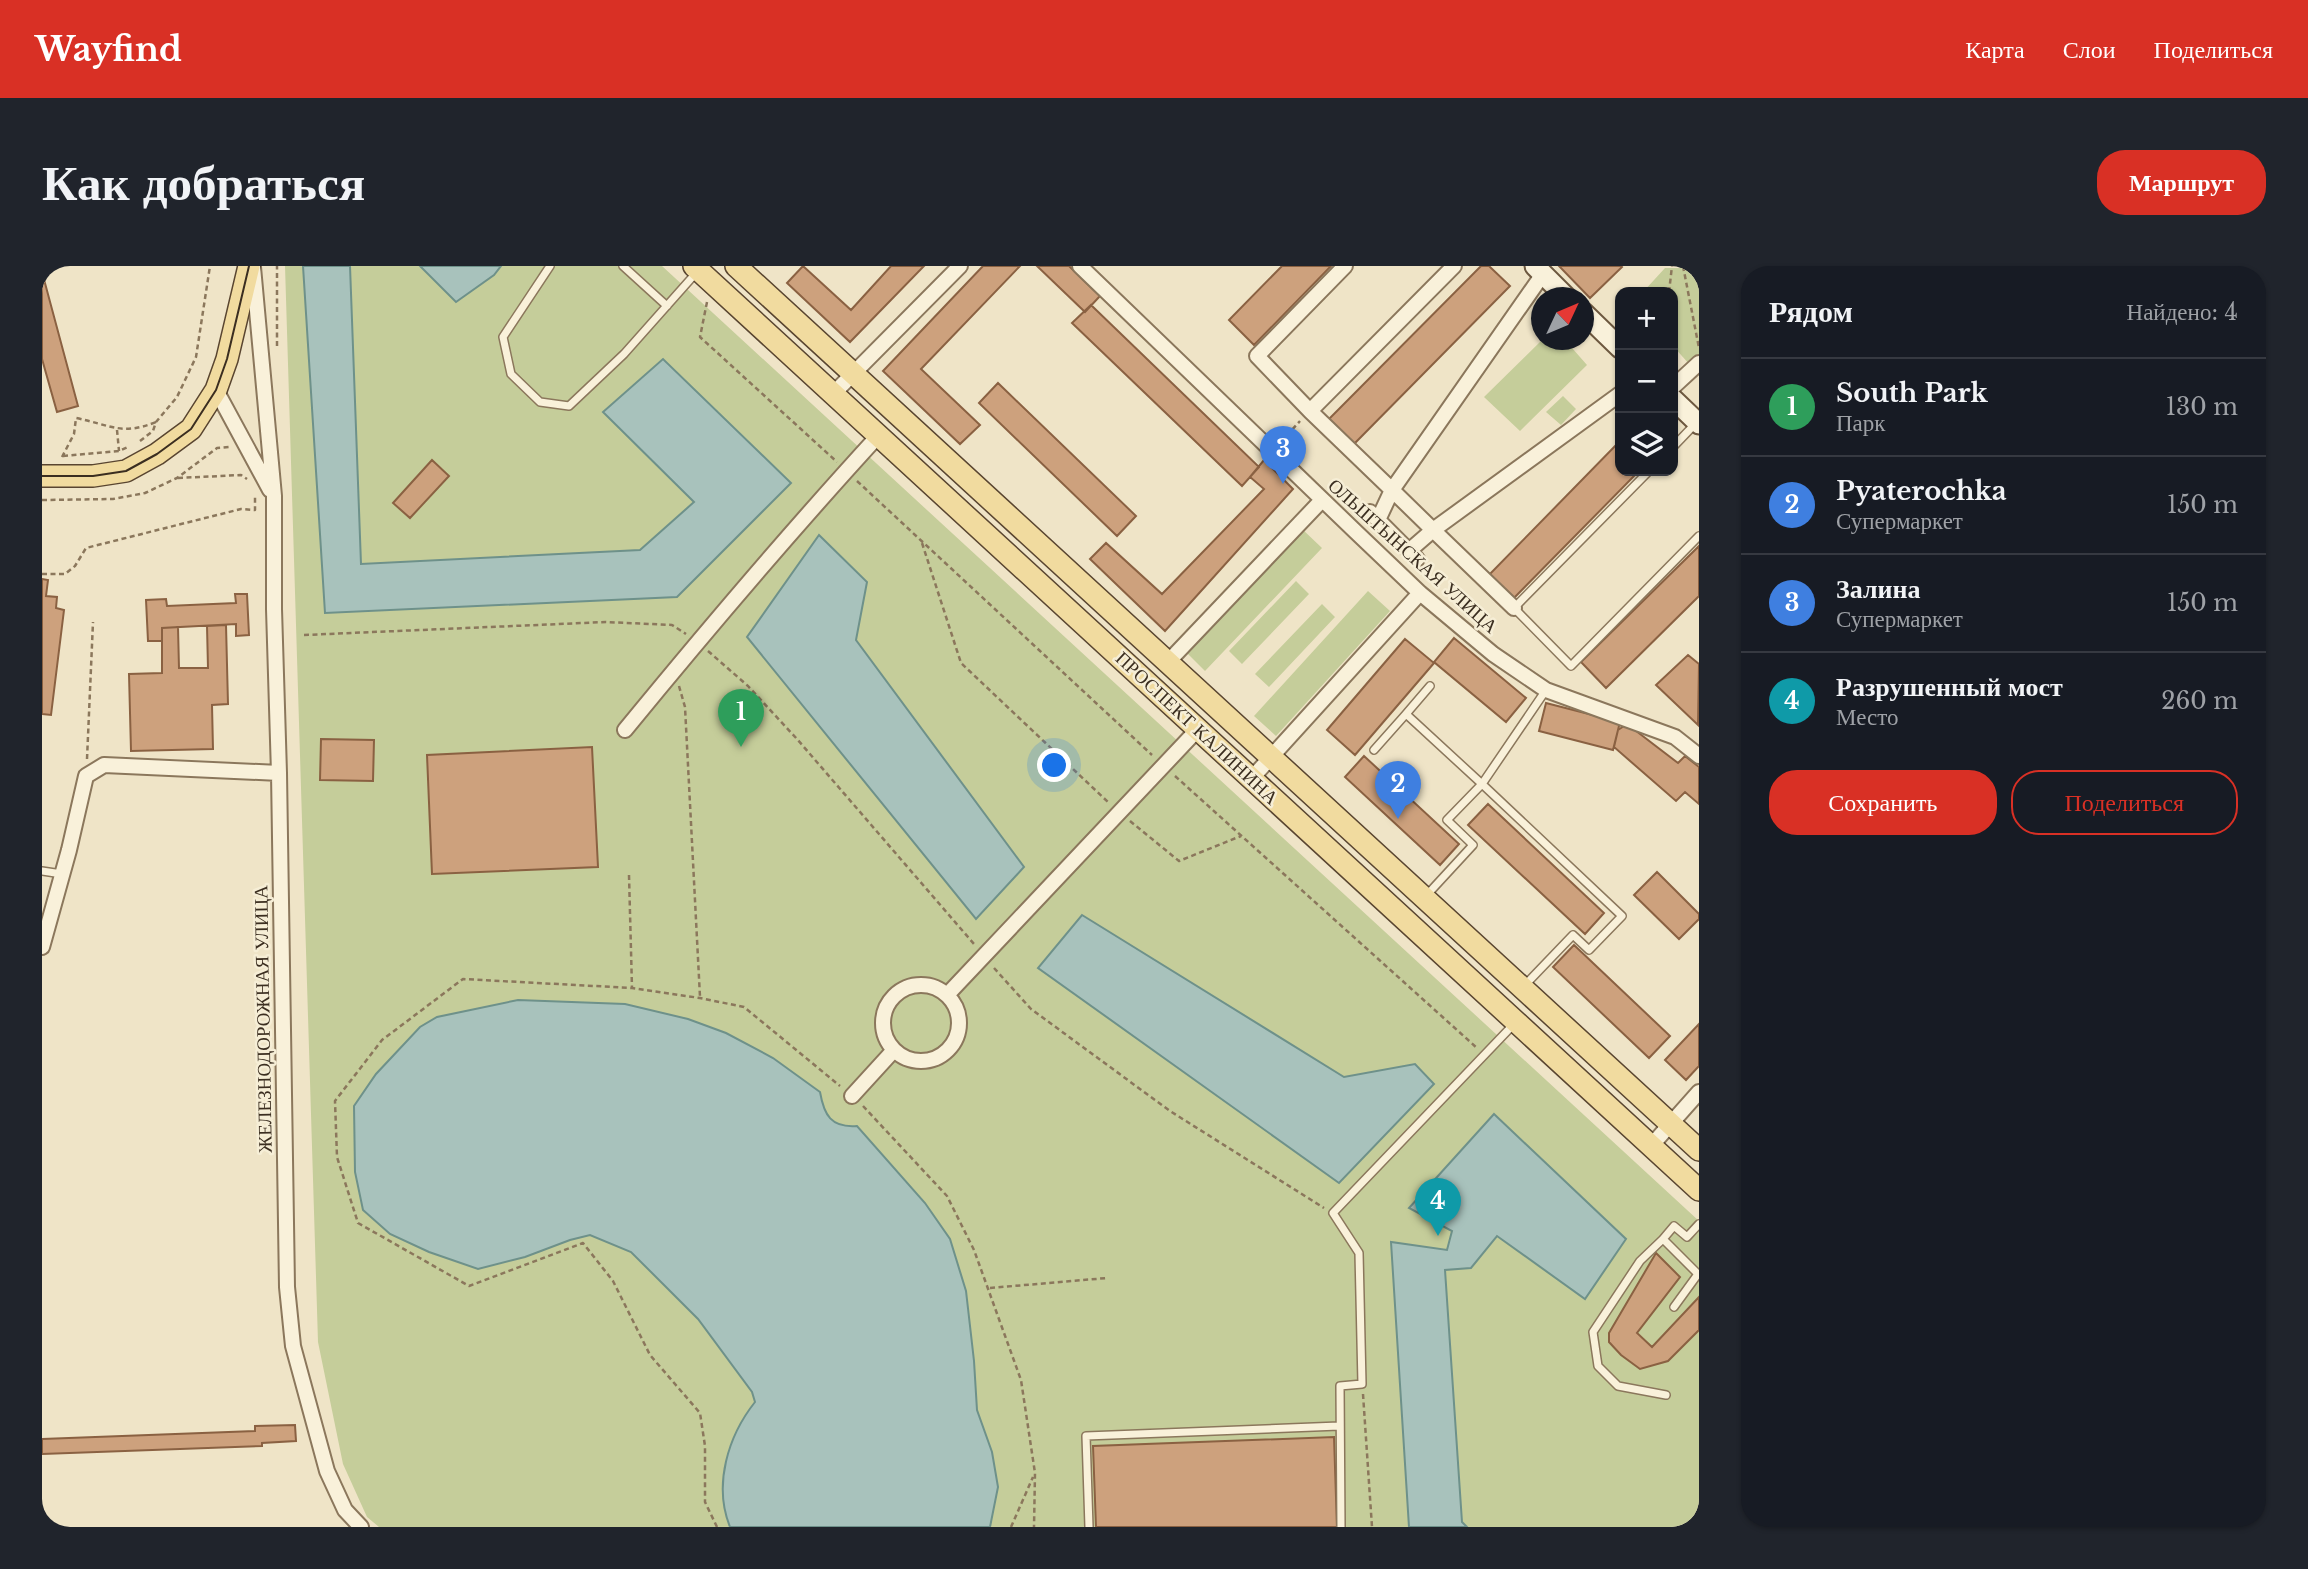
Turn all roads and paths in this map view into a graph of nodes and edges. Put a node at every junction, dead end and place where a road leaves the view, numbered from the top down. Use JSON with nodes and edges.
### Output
{"nodes":[{"id":1,"x":210,"y":266,"type":"edge"},
{"id":2,"x":251,"y":266,"type":"edge"},
{"id":3,"x":550,"y":266,"type":"edge"},
{"id":4,"x":623,"y":266,"type":"edge"},
{"id":5,"x":736,"y":266,"type":"edge"},
{"id":6,"x":960,"y":266,"type":"edge"},
{"id":7,"x":1080,"y":266,"type":"edge"},
{"id":8,"x":1345,"y":266,"type":"edge"},
{"id":9,"x":1454,"y":266,"type":"edge"},
{"id":10,"x":1672,"y":266,"type":"edge"},
{"id":11,"x":1683,"y":266,"type":"edge"},
{"id":12,"x":697,"y":268,"type":"edge"},
{"id":13,"x":1539,"y":270,"type":"edge"},
{"id":14,"x":1556,"y":287,"type":"edge"},
{"id":15,"x":1670,"y":287,"type":"edge"},
{"id":16,"x":708,"y":295,"type":"dead end"},
{"id":17,"x":667,"y":306,"type":"junction"},
{"id":18,"x":1594,"y":323,"type":"edge"},
{"id":19,"x":1615,"y":343,"type":"edge"},
{"id":20,"x":1699,"y":348,"type":"edge"},
{"id":21,"x":1699,"y":363,"type":"edge"},
{"id":22,"x":852,"y":374,"type":"junction"},
{"id":23,"x":1678,"y":382,"type":"edge"},
{"id":24,"x":216,"y":390,"type":"junction"},
{"id":25,"x":833,"y":394,"type":"junction"},
{"id":26,"x":1615,"y":398,"type":"edge"},
{"id":27,"x":1678,"y":404,"type":"edge"},
{"id":28,"x":1310,"y":411,"type":"junction"},
{"id":29,"x":156,"y":422,"type":"junction"},
{"id":30,"x":1698,"y":423,"type":"edge"},
{"id":31,"x":878,"y":436,"type":"junction"},
{"id":32,"x":1678,"y":442,"type":"edge"},
{"id":33,"x":1271,"y":452,"type":"junction"},
{"id":34,"x":62,"y":457,"type":"junction"},
{"id":35,"x":837,"y":463,"type":"dead end"},
{"id":36,"x":47,"y":467,"type":"edge"},
{"id":37,"x":1644,"y":476,"type":"edge"},
{"id":38,"x":177,"y":478,"type":"dead end"},
{"id":39,"x":856,"y":480,"type":"dead end"},
{"id":40,"x":1392,"y":490,"type":"junction"},
{"id":41,"x":274,"y":496,"type":"junction"},
{"id":42,"x":255,"y":497,"type":"dead end"},
{"id":43,"x":42,"y":500,"type":"edge"},
{"id":44,"x":90,"y":500,"type":"dead end"},
{"id":45,"x":1322,"y":500,"type":"junction"},
{"id":46,"x":1433,"y":530,"type":"junction"},
{"id":47,"x":1699,"y":536,"type":"edge"},
{"id":48,"x":921,"y":540,"type":"junction"},
{"id":49,"x":42,"y":574,"type":"edge"},
{"id":50,"x":1420,"y":593,"type":"junction"},
{"id":51,"x":1514,"y":608,"type":"junction"},
{"id":52,"x":93,"y":622,"type":"dead end"},
{"id":53,"x":304,"y":635,"type":"dead end"},
{"id":54,"x":697,"y":641,"type":"junction"},
{"id":55,"x":1168,"y":662,"type":"junction"},
{"id":56,"x":674,"y":669,"type":"junction"},
{"id":57,"x":1430,"y":687,"type":"dead end"},
{"id":58,"x":1546,"y":690,"type":"junction"},
{"id":59,"x":1406,"y":715,"type":"junction"},
{"id":60,"x":1199,"y":728,"type":"junction"},
{"id":61,"x":625,"y":730,"type":"dead end"},
{"id":62,"x":1146,"y":749,"type":"dead end"},
{"id":63,"x":1374,"y":750,"type":"dead end"},
{"id":64,"x":1699,"y":756,"type":"edge"},
{"id":65,"x":1271,"y":757,"type":"junction"},
{"id":66,"x":279,"y":774,"type":"junction"},
{"id":67,"x":86,"y":776,"type":"junction"},
{"id":68,"x":1252,"y":778,"type":"junction"},
{"id":69,"x":1482,"y":784,"type":"junction"},
{"id":70,"x":1185,"y":785,"type":"dead end"},
{"id":71,"x":1098,"y":792,"type":"dead end"},
{"id":72,"x":1119,"y":813,"type":"junction"},
{"id":73,"x":1241,"y":835,"type":"junction"},
{"id":74,"x":42,"y":871,"type":"edge"},
{"id":75,"x":63,"y":874,"type":"junction"},
{"id":76,"x":629,"y":875,"type":"dead end"},
{"id":77,"x":1424,"y":898,"type":"junction"},
{"id":78,"x":42,"y":947,"type":"edge"},
{"id":79,"x":984,"y":957,"type":"junction"},
{"id":80,"x":632,"y":988,"type":"junction"},
{"id":81,"x":1522,"y":988,"type":"junction"},
{"id":82,"x":947,"y":995,"type":"junction"},
{"id":83,"x":700,"y":998,"type":"junction"},
{"id":84,"x":1516,"y":1021,"type":"junction"},
{"id":85,"x":894,"y":1050,"type":"junction"},
{"id":86,"x":1485,"y":1055,"type":"junction"},
{"id":87,"x":1699,"y":1092,"type":"edge"},
{"id":88,"x":852,"y":1096,"type":"junction"},
{"id":89,"x":1670,"y":1124,"type":"junction"},
{"id":90,"x":1651,"y":1146,"type":"junction"},
{"id":91,"x":1699,"y":1150,"type":"edge"},
{"id":92,"x":1699,"y":1190,"type":"edge"},
{"id":93,"x":1333,"y":1213,"type":"junction"},
{"id":94,"x":1699,"y":1224,"type":"edge"},
{"id":95,"x":1663,"y":1240,"type":"junction"},
{"id":96,"x":1107,"y":1278,"type":"dead end"},
{"id":97,"x":990,"y":1288,"type":"junction"},
{"id":98,"x":1674,"y":1307,"type":"dead end"},
{"id":99,"x":1362,"y":1384,"type":"junction"},
{"id":100,"x":1666,"y":1395,"type":"dead end"},
{"id":101,"x":1339,"y":1426,"type":"junction"},
{"id":102,"x":1035,"y":1474,"type":"junction"},
{"id":103,"x":361,"y":1527,"type":"edge"},
{"id":104,"x":717,"y":1527,"type":"edge"},
{"id":105,"x":1011,"y":1527,"type":"edge"},
{"id":106,"x":1034,"y":1527,"type":"edge"},
{"id":107,"x":1089,"y":1527,"type":"edge"},
{"id":108,"x":1341,"y":1527,"type":"edge"},
{"id":109,"x":1372,"y":1527,"type":"edge"}],
"edges":[{"from":1,"to":29,"type":"path"},
{"from":2,"to":24,"type":"main road"},
{"from":2,"to":41,"type":"street","name":"ЖЕЛЕЗНОДОРОЖНАЯ УЛИЦА"},
{"from":3,"to":17,"type":"lane"},
{"from":4,"to":17,"type":"lane"},
{"from":5,"to":22,"type":"main road","name":"ПРОСПЕКТ КАЛИНИНА"},
{"from":6,"to":22,"type":"street"},
{"from":7,"to":33,"type":"street","name":"ОЛЬШТЫНСКАЯ УЛИЦА"},
{"from":8,"to":28,"type":"street"},
{"from":9,"to":28,"type":"street"},
{"from":10,"to":15,"type":"path"},
{"from":11,"to":20,"type":"path"},
{"from":12,"to":17,"type":"lane"},
{"from":12,"to":25,"type":"main road","name":"ПРОСПЕКТ КАЛИНИНА"},
{"from":13,"to":14,"type":"street"},
{"from":13,"to":40,"type":"street"},
{"from":16,"to":35,"type":"path"},
{"from":18,"to":19,"type":"street"},
{"from":21,"to":23,"type":"street"},
{"from":22,"to":25,"type":"street"},
{"from":22,"to":55,"type":"main road","name":"ПРОСПЕКТ КАЛИНИНА"},
{"from":24,"to":36,"type":"main road"},
{"from":24,"to":41,"type":"street","name":"ЖЕЛЕЗНОДОРОЖНАЯ УЛИЦА"},
{"from":25,"to":31,"type":"main road","name":"ПРОСПЕКТ КАЛИНИНА"},
{"from":26,"to":46,"type":"street"},
{"from":27,"to":30,"type":"street"},
{"from":28,"to":33,"type":"path"},
{"from":28,"to":40,"type":"street"},
{"from":29,"to":34,"type":"path"},
{"from":29,"to":34,"type":"path"},
{"from":30,"to":32,"type":"lane"},
{"from":31,"to":54,"type":"street"},
{"from":31,"to":60,"type":"main road","name":"ПРОСПЕКТ КАЛИНИНА"},
{"from":33,"to":45,"type":"street","name":"ОЛЬШТЫНСКАЯ УЛИЦА"},
{"from":34,"to":36,"type":"path"},
{"from":37,"to":51,"type":"lane"},
{"from":38,"to":41,"type":"path"},
{"from":39,"to":48,"type":"path"},
{"from":40,"to":46,"type":"street"},
{"from":40,"to":46,"type":"street"},
{"from":41,"to":66,"type":"street","name":"ЖЕЛЕЗНОДОРОЖНАЯ УЛИЦА"},
{"from":42,"to":49,"type":"path"},
{"from":43,"to":44,"type":"path"},
{"from":45,"to":50,"type":"street","name":"ОЛЬШТЫНСКАЯ УЛИЦА"},
{"from":45,"to":55,"type":"street"},
{"from":46,"to":51,"type":"street"},
{"from":47,"to":51,"type":"lane"},
{"from":48,"to":62,"type":"path"},
{"from":48,"to":71,"type":"path"},
{"from":50,"to":58,"type":"street","name":"ОЛЬШТЫНСКАЯ УЛИЦА"},
{"from":50,"to":65,"type":"street"},
{"from":52,"to":67,"type":"path"},
{"from":53,"to":54,"type":"path"},
{"from":54,"to":56,"type":"street"},
{"from":54,"to":79,"type":"path"},
{"from":55,"to":65,"type":"main road","name":"ПРОСПЕКТ КАЛИНИНА"},
{"from":56,"to":61,"type":"street"},
{"from":56,"to":83,"type":"path"},
{"from":57,"to":59,"type":"lane"},
{"from":58,"to":64,"type":"street","name":"ОЛЬШТЫНСКАЯ УЛИЦА"},
{"from":58,"to":69,"type":"lane"},
{"from":59,"to":63,"type":"lane"},
{"from":59,"to":69,"type":"lane"},
{"from":60,"to":68,"type":"main road","name":"ПРОСПЕКТ КАЛИНИНА"},
{"from":60,"to":72,"type":"street"},
{"from":65,"to":68,"type":"street"},
{"from":65,"to":77,"type":"main road","name":"ПРОСПЕКТ КАЛИНИНА"},
{"from":66,"to":67,"type":"street"},
{"from":66,"to":103,"type":"street","name":"ЖЕЛЕЗНОДОРОЖНАЯ УЛИЦА"},
{"from":67,"to":75,"type":"street"},
{"from":68,"to":84,"type":"main road","name":"ПРОСПЕКТ КАЛИНИНА"},
{"from":69,"to":77,"type":"lane"},
{"from":69,"to":81,"type":"lane"},
{"from":70,"to":73,"type":"path"},
{"from":72,"to":73,"type":"path"},
{"from":72,"to":79,"type":"street"},
{"from":73,"to":86,"type":"path"},
{"from":74,"to":75,"type":"lane"},
{"from":75,"to":78,"type":"street"},
{"from":76,"to":80,"type":"path"},
{"from":77,"to":81,"type":"main road","name":"ПРОСПЕКТ КАЛИНИНА"},
{"from":79,"to":82,"type":"street"},
{"from":79,"to":93,"type":"path"},
{"from":80,"to":83,"type":"path"},
{"from":80,"to":104,"type":"path"},
{"from":81,"to":89,"type":"main road","name":"ПРОСПЕКТ КАЛИНИНА"},
{"from":82,"to":85,"type":"street"},
{"from":82,"to":85,"type":"street"},
{"from":83,"to":88,"type":"path"},
{"from":84,"to":86,"type":"lane"},
{"from":84,"to":90,"type":"main road","name":"ПРОСПЕКТ КАЛИНИНА"},
{"from":85,"to":88,"type":"street"},
{"from":86,"to":93,"type":"lane"},
{"from":87,"to":89,"type":"street"},
{"from":88,"to":97,"type":"path"},
{"from":89,"to":90,"type":"street"},
{"from":89,"to":91,"type":"main road","name":"ПРОСПЕКТ КАЛИНИНА"},
{"from":90,"to":92,"type":"main road","name":"ПРОСПЕКТ КАЛИНИНА"},
{"from":93,"to":99,"type":"lane"},
{"from":94,"to":95,"type":"lane"},
{"from":95,"to":98,"type":"lane"},
{"from":95,"to":100,"type":"lane"},
{"from":96,"to":97,"type":"path"},
{"from":97,"to":102,"type":"path"},
{"from":99,"to":101,"type":"lane"},
{"from":99,"to":109,"type":"path"},
{"from":101,"to":107,"type":"lane"},
{"from":101,"to":108,"type":"lane"},
{"from":102,"to":105,"type":"path"},
{"from":102,"to":106,"type":"path"}]}
